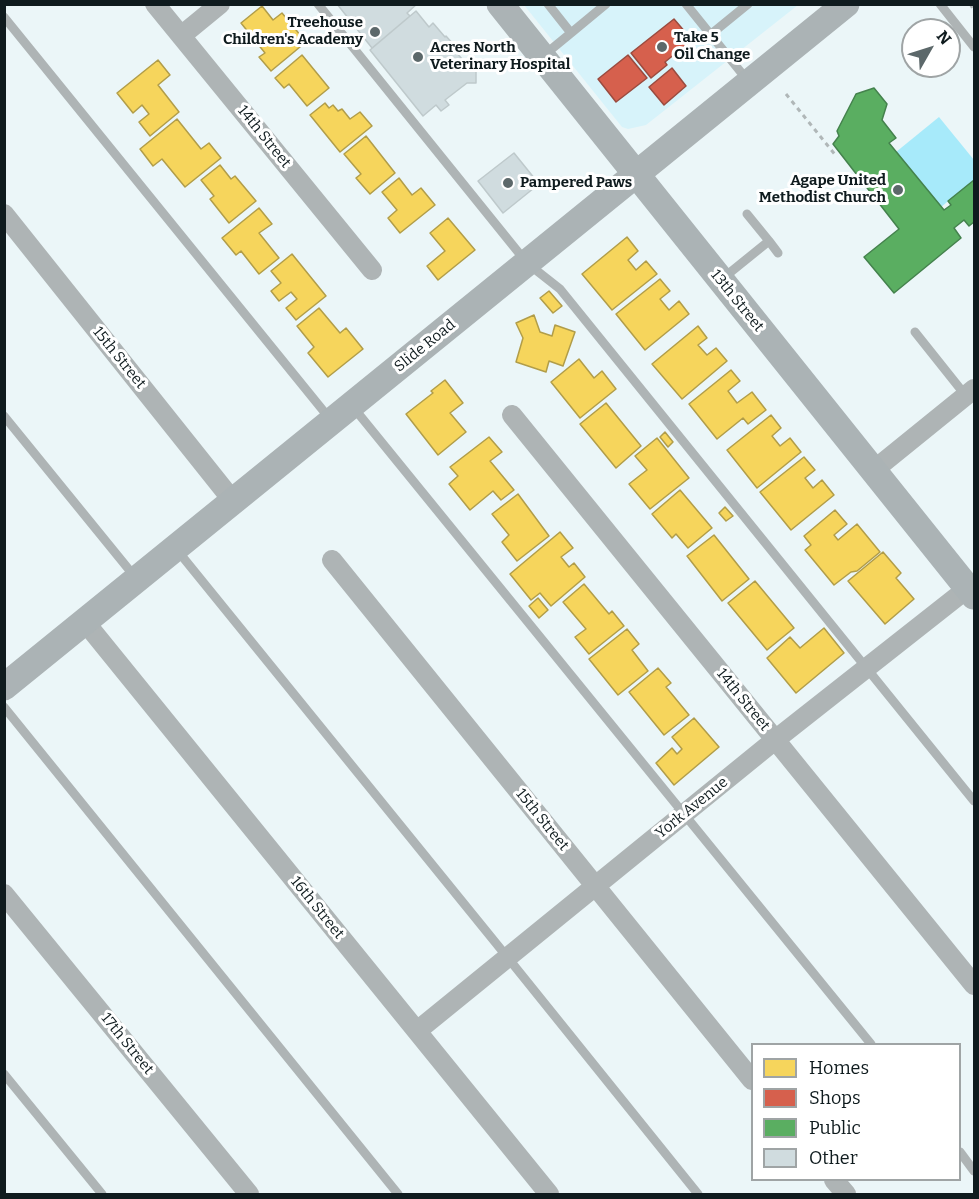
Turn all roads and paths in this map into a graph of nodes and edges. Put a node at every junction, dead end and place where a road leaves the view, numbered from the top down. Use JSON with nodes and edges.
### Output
{"nodes":[{"id":1,"x":155,"y":4,"type":"edge"},
{"id":2,"x":220,"y":4,"type":"edge"},
{"id":3,"x":318,"y":4,"type":"edge"},
{"id":4,"x":500,"y":4,"type":"edge"},
{"id":5,"x":548,"y":4,"type":"edge"},
{"id":6,"x":606,"y":4,"type":"edge"},
{"id":7,"x":686,"y":4,"type":"edge"},
{"id":8,"x":748,"y":4,"type":"edge"},
{"id":9,"x":940,"y":4,"type":"edge"},
{"id":10,"x":970,"y":4,"type":"edge"},
{"id":11,"x":838,"y":7,"type":"edge"},
{"id":12,"x":975,"y":10,"type":"edge"},
{"id":13,"x":4,"y":17,"type":"edge"},
{"id":14,"x":571,"y":33,"type":"junction"},
{"id":15,"x":710,"y":35,"type":"junction"},
{"id":16,"x":181,"y":36,"type":"junction"},
{"id":17,"x":975,"y":47,"type":"edge"},
{"id":18,"x":542,"y":56,"type":"junction"},
{"id":19,"x":749,"y":83,"type":"junction"},
{"id":20,"x":786,"y":94,"type":"dead end"},
{"id":21,"x":837,"y":157,"type":"dead end"},
{"id":22,"x":635,"y":175,"type":"junction"},
{"id":23,"x":4,"y":214,"type":"edge"},
{"id":24,"x":747,"y":214,"type":"dead end"},
{"id":25,"x":769,"y":241,"type":"junction"},
{"id":26,"x":778,"y":253,"type":"dead end"},
{"id":27,"x":527,"y":263,"type":"junction"},
{"id":28,"x":372,"y":270,"type":"dead end"},
{"id":29,"x":720,"y":280,"type":"junction"},
{"id":30,"x":915,"y":332,"type":"dead end"},
{"id":31,"x":970,"y":392,"type":"edge"},
{"id":32,"x":342,"y":413,"type":"junction"},
{"id":33,"x":512,"y":415,"type":"dead end"},
{"id":34,"x":4,"y":416,"type":"edge"},
{"id":35,"x":874,"y":470,"type":"junction"},
{"id":36,"x":233,"y":501,"type":"junction"},
{"id":37,"x":175,"y":548,"type":"junction"},
{"id":38,"x":332,"y":560,"type":"dead end"},
{"id":39,"x":137,"y":579,"type":"junction"},
{"id":40,"x":971,"y":592,"type":"edge"},
{"id":41,"x":85,"y":622,"type":"junction"},
{"id":42,"x":868,"y":668,"type":"junction"},
{"id":43,"x":4,"y":687,"type":"edge"},
{"id":44,"x":4,"y":707,"type":"edge"},
{"id":45,"x":775,"y":740,"type":"junction"},
{"id":46,"x":975,"y":801,"type":"edge"},
{"id":47,"x":684,"y":815,"type":"junction"},
{"id":48,"x":596,"y":887,"type":"junction"},
{"id":49,"x":4,"y":894,"type":"edge"},
{"id":50,"x":508,"y":958,"type":"junction"},
{"id":51,"x":975,"y":985,"type":"edge"},
{"id":52,"x":417,"y":1031,"type":"junction"},
{"id":53,"x":870,"y":1043,"type":"edge"},
{"id":54,"x":4,"y":1074,"type":"edge"},
{"id":55,"x":751,"y":1078,"type":"edge"},
{"id":56,"x":961,"y":1153,"type":"edge"},
{"id":57,"x":975,"y":1171,"type":"edge"},
{"id":58,"x":836,"y":1181,"type":"edge"},
{"id":59,"x":102,"y":1194,"type":"edge"},
{"id":60,"x":249,"y":1194,"type":"edge"},
{"id":61,"x":398,"y":1194,"type":"edge"},
{"id":62,"x":549,"y":1194,"type":"edge"},
{"id":63,"x":698,"y":1194,"type":"edge"},
{"id":64,"x":846,"y":1194,"type":"edge"}],
"edges":[{"from":1,"to":16,"type":"street","name":"14th Street"},
{"from":2,"to":16,"type":"street"},
{"from":3,"to":27,"type":"lane"},
{"from":4,"to":18,"type":"main road","name":"13th Street"},
{"from":5,"to":14,"type":"lane"},
{"from":6,"to":14,"type":"lane"},
{"from":7,"to":15,"type":"lane"},
{"from":8,"to":15,"type":"lane"},
{"from":9,"to":17,"type":"lane"},
{"from":10,"to":12,"type":"path"},
{"from":11,"to":19,"type":"main road","name":"Slide Road"},
{"from":13,"to":32,"type":"lane"},
{"from":14,"to":18,"type":"lane"},
{"from":15,"to":19,"type":"lane"},
{"from":16,"to":28,"type":"street","name":"14th Street"},
{"from":18,"to":22,"type":"main road","name":"13th Street"},
{"from":19,"to":22,"type":"main road","name":"Slide Road"},
{"from":20,"to":21,"type":"path"},
{"from":22,"to":27,"type":"main road","name":"Slide Road"},
{"from":22,"to":29,"type":"main road","name":"13th Street"},
{"from":23,"to":36,"type":"street","name":"15th Street"},
{"from":24,"to":25,"type":"lane"},
{"from":25,"to":26,"type":"lane"},
{"from":25,"to":29,"type":"lane"},
{"from":27,"to":32,"type":"main road","name":"Slide Road"},
{"from":27,"to":42,"type":"lane"},
{"from":29,"to":35,"type":"main road","name":"13th Street"},
{"from":30,"to":31,"type":"lane"},
{"from":31,"to":35,"type":"street"},
{"from":32,"to":36,"type":"main road","name":"Slide Road"},
{"from":32,"to":47,"type":"lane"},
{"from":33,"to":45,"type":"street","name":"14th Street"},
{"from":34,"to":39,"type":"lane"},
{"from":35,"to":40,"type":"main road","name":"13th Street"},
{"from":36,"to":37,"type":"main road","name":"Slide Road"},
{"from":37,"to":39,"type":"main road","name":"Slide Road"},
{"from":37,"to":50,"type":"lane"},
{"from":38,"to":48,"type":"street","name":"15th Street"},
{"from":39,"to":41,"type":"main road","name":"Slide Road"},
{"from":40,"to":42,"type":"street","name":"York Avenue"},
{"from":41,"to":43,"type":"main road","name":"Slide Road"},
{"from":41,"to":52,"type":"street","name":"16th Street"},
{"from":42,"to":45,"type":"street","name":"York Avenue"},
{"from":42,"to":46,"type":"lane"},
{"from":44,"to":61,"type":"lane"},
{"from":45,"to":47,"type":"street","name":"York Avenue"},
{"from":45,"to":51,"type":"street","name":"14th Street"},
{"from":47,"to":48,"type":"street","name":"York Avenue"},
{"from":47,"to":53,"type":"lane"},
{"from":48,"to":50,"type":"street","name":"York Avenue"},
{"from":48,"to":55,"type":"street","name":"15th Street"},
{"from":49,"to":60,"type":"street","name":"17th Street"},
{"from":50,"to":52,"type":"street","name":"York Avenue"},
{"from":50,"to":63,"type":"lane"},
{"from":52,"to":62,"type":"street","name":"16th Street"},
{"from":54,"to":59,"type":"lane"},
{"from":56,"to":57,"type":"lane"},
{"from":58,"to":64,"type":"street"}]}
